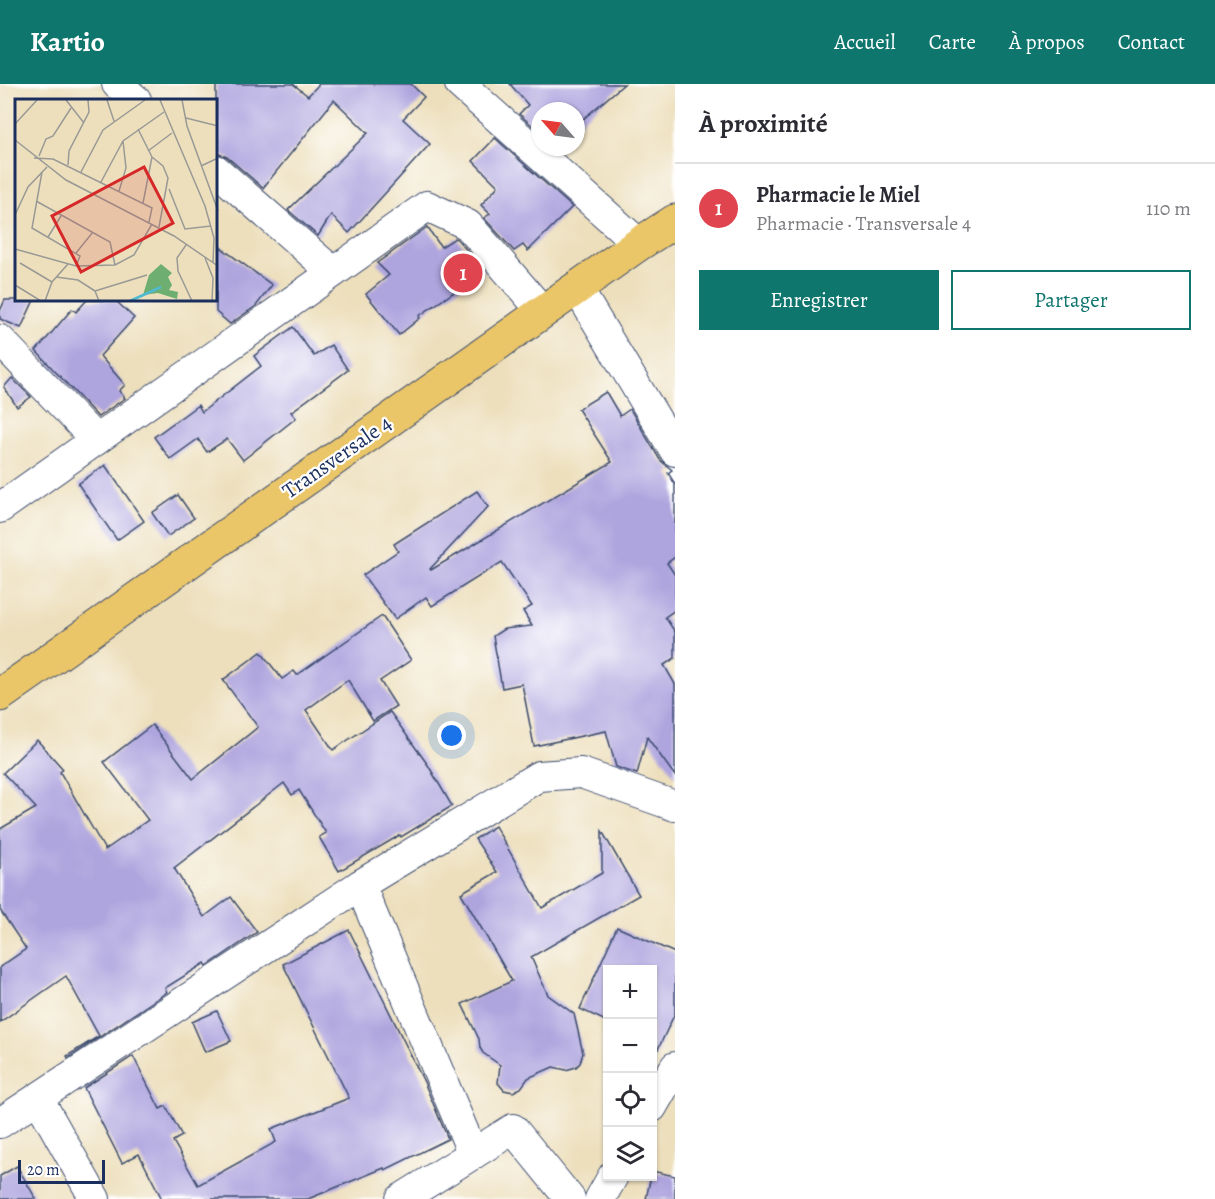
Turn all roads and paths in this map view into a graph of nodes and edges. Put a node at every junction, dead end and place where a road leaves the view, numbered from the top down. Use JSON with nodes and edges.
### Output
{"nodes":[{"id":1,"x":117,"y":84,"type":"edge"},
{"id":2,"x":460,"y":84,"type":"edge"},
{"id":3,"x":135,"y":99,"type":"edge"},
{"id":4,"x":218,"y":172,"type":"edge"},
{"id":5,"x":675,"y":221,"type":"edge"},
{"id":6,"x":639,"y":244,"type":"junction"},
{"id":7,"x":333,"y":272,"type":"junction"},
{"id":8,"x":577,"y":288,"type":"junction"},
{"id":9,"x":543,"y":312,"type":"junction"},
{"id":10,"x":0,"y":340,"type":"edge"},
{"id":11,"x":96,"y":440,"type":"junction"},
{"id":12,"x":675,"y":450,"type":"edge"},
{"id":13,"x":0,"y":508,"type":"edge"},
{"id":14,"x":0,"y":695,"type":"edge"},
{"id":15,"x":675,"y":806,"type":"edge"},
{"id":16,"x":360,"y":885,"type":"junction"},
{"id":17,"x":675,"y":1067,"type":"edge"},
{"id":18,"x":38,"y":1098,"type":"junction"},
{"id":19,"x":657,"y":1098,"type":"edge"},
{"id":20,"x":0,"y":1123,"type":"edge"},
{"id":21,"x":473,"y":1154,"type":"junction"},
{"id":22,"x":610,"y":1181,"type":"edge"},
{"id":23,"x":95,"y":1199,"type":"edge"},
{"id":24,"x":400,"y":1199,"type":"edge"},
{"id":25,"x":570,"y":1199,"type":"edge"},
{"id":26,"x":600,"y":1199,"type":"edge"}],
"edges":[{"from":1,"to":3,"type":"street"},
{"from":2,"to":6,"type":"street"},
{"from":4,"to":7,"type":"street"},
{"from":5,"to":6,"type":"main road","name":"Transversale 4"},
{"from":6,"to":8,"type":"main road","name":"Transversale 4"},
{"from":7,"to":9,"type":"street"},
{"from":7,"to":11,"type":"street"},
{"from":8,"to":9,"type":"main road","name":"Transversale 4"},
{"from":8,"to":12,"type":"street"},
{"from":9,"to":14,"type":"main road","name":"Transversale 4"},
{"from":10,"to":11,"type":"street"},
{"from":11,"to":13,"type":"street"},
{"from":15,"to":16,"type":"street"},
{"from":16,"to":18,"type":"street"},
{"from":16,"to":21,"type":"street"},
{"from":17,"to":19,"type":"street"},
{"from":18,"to":20,"type":"street"},
{"from":18,"to":23,"type":"street"},
{"from":21,"to":24,"type":"street"},
{"from":21,"to":25,"type":"street"},
{"from":22,"to":26,"type":"street"}]}
